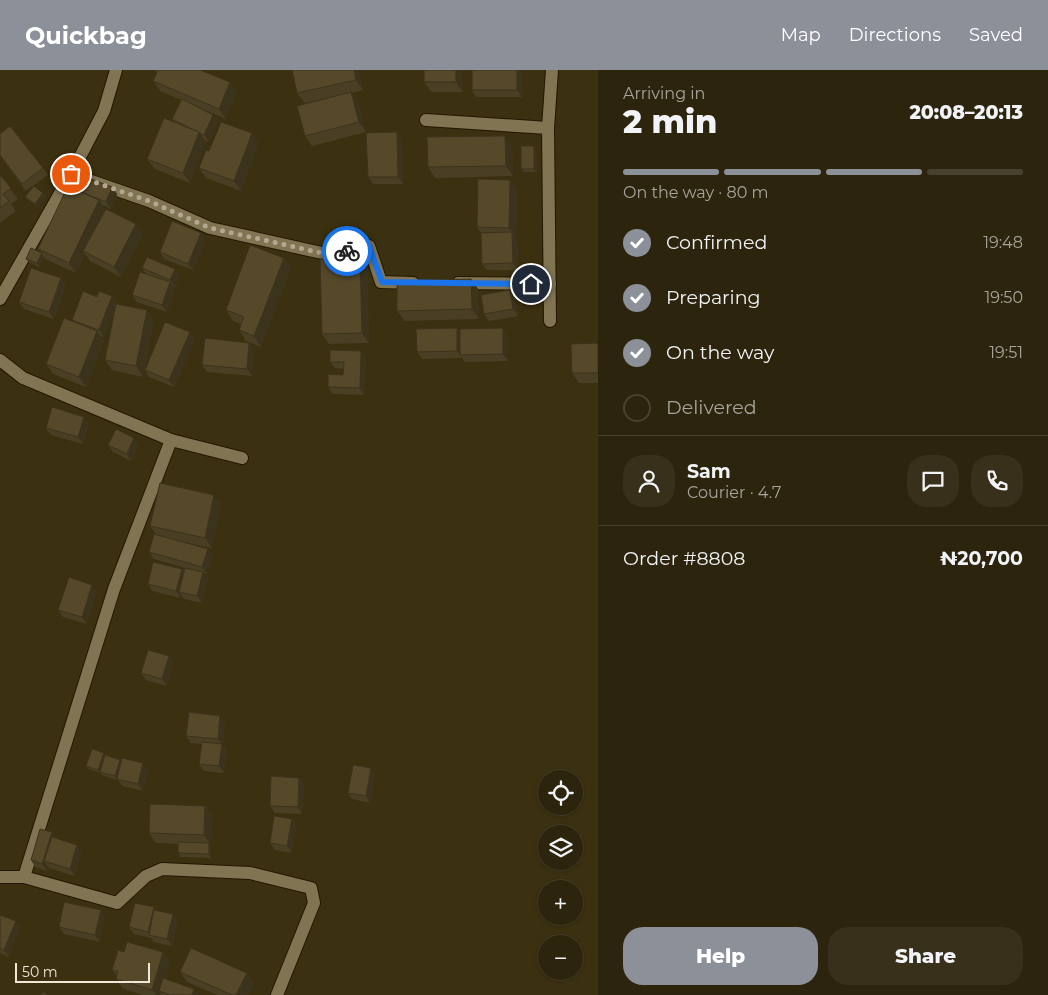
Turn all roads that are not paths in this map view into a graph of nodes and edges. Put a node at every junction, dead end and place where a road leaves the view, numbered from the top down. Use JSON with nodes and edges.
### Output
{"nodes":[{"id":1,"x":116,"y":70,"type":"edge"},
{"id":2,"x":552,"y":70,"type":"edge"},
{"id":3,"x":426,"y":120,"type":"dead end"},
{"id":4,"x":548,"y":128,"type":"junction"},
{"id":5,"x":71,"y":174,"type":"junction"},
{"id":6,"x":421,"y":283,"type":"edge"},
{"id":7,"x":441,"y":283,"type":"edge"},
{"id":8,"x":550,"y":284,"type":"junction"},
{"id":9,"x":0,"y":299,"type":"edge"},
{"id":10,"x":550,"y":320,"type":"dead end"},
{"id":11,"x":0,"y":360,"type":"edge"},
{"id":12,"x":171,"y":440,"type":"junction"},
{"id":13,"x":242,"y":458,"type":"dead end"},
{"id":14,"x":0,"y":877,"type":"edge"},
{"id":15,"x":24,"y":877,"type":"junction"},
{"id":16,"x":278,"y":995,"type":"edge"}],
"edges":[{"from":1,"to":5,"type":"street"},
{"from":2,"to":4,"type":"street"},
{"from":3,"to":4,"type":"street"},
{"from":4,"to":8,"type":"street"},
{"from":5,"to":6,"type":"street"},
{"from":5,"to":9,"type":"street"},
{"from":7,"to":8,"type":"street"},
{"from":8,"to":10,"type":"street"},
{"from":11,"to":12,"type":"street"},
{"from":12,"to":13,"type":"street"},
{"from":12,"to":15,"type":"street"},
{"from":14,"to":15,"type":"street"},
{"from":15,"to":16,"type":"street"}]}
